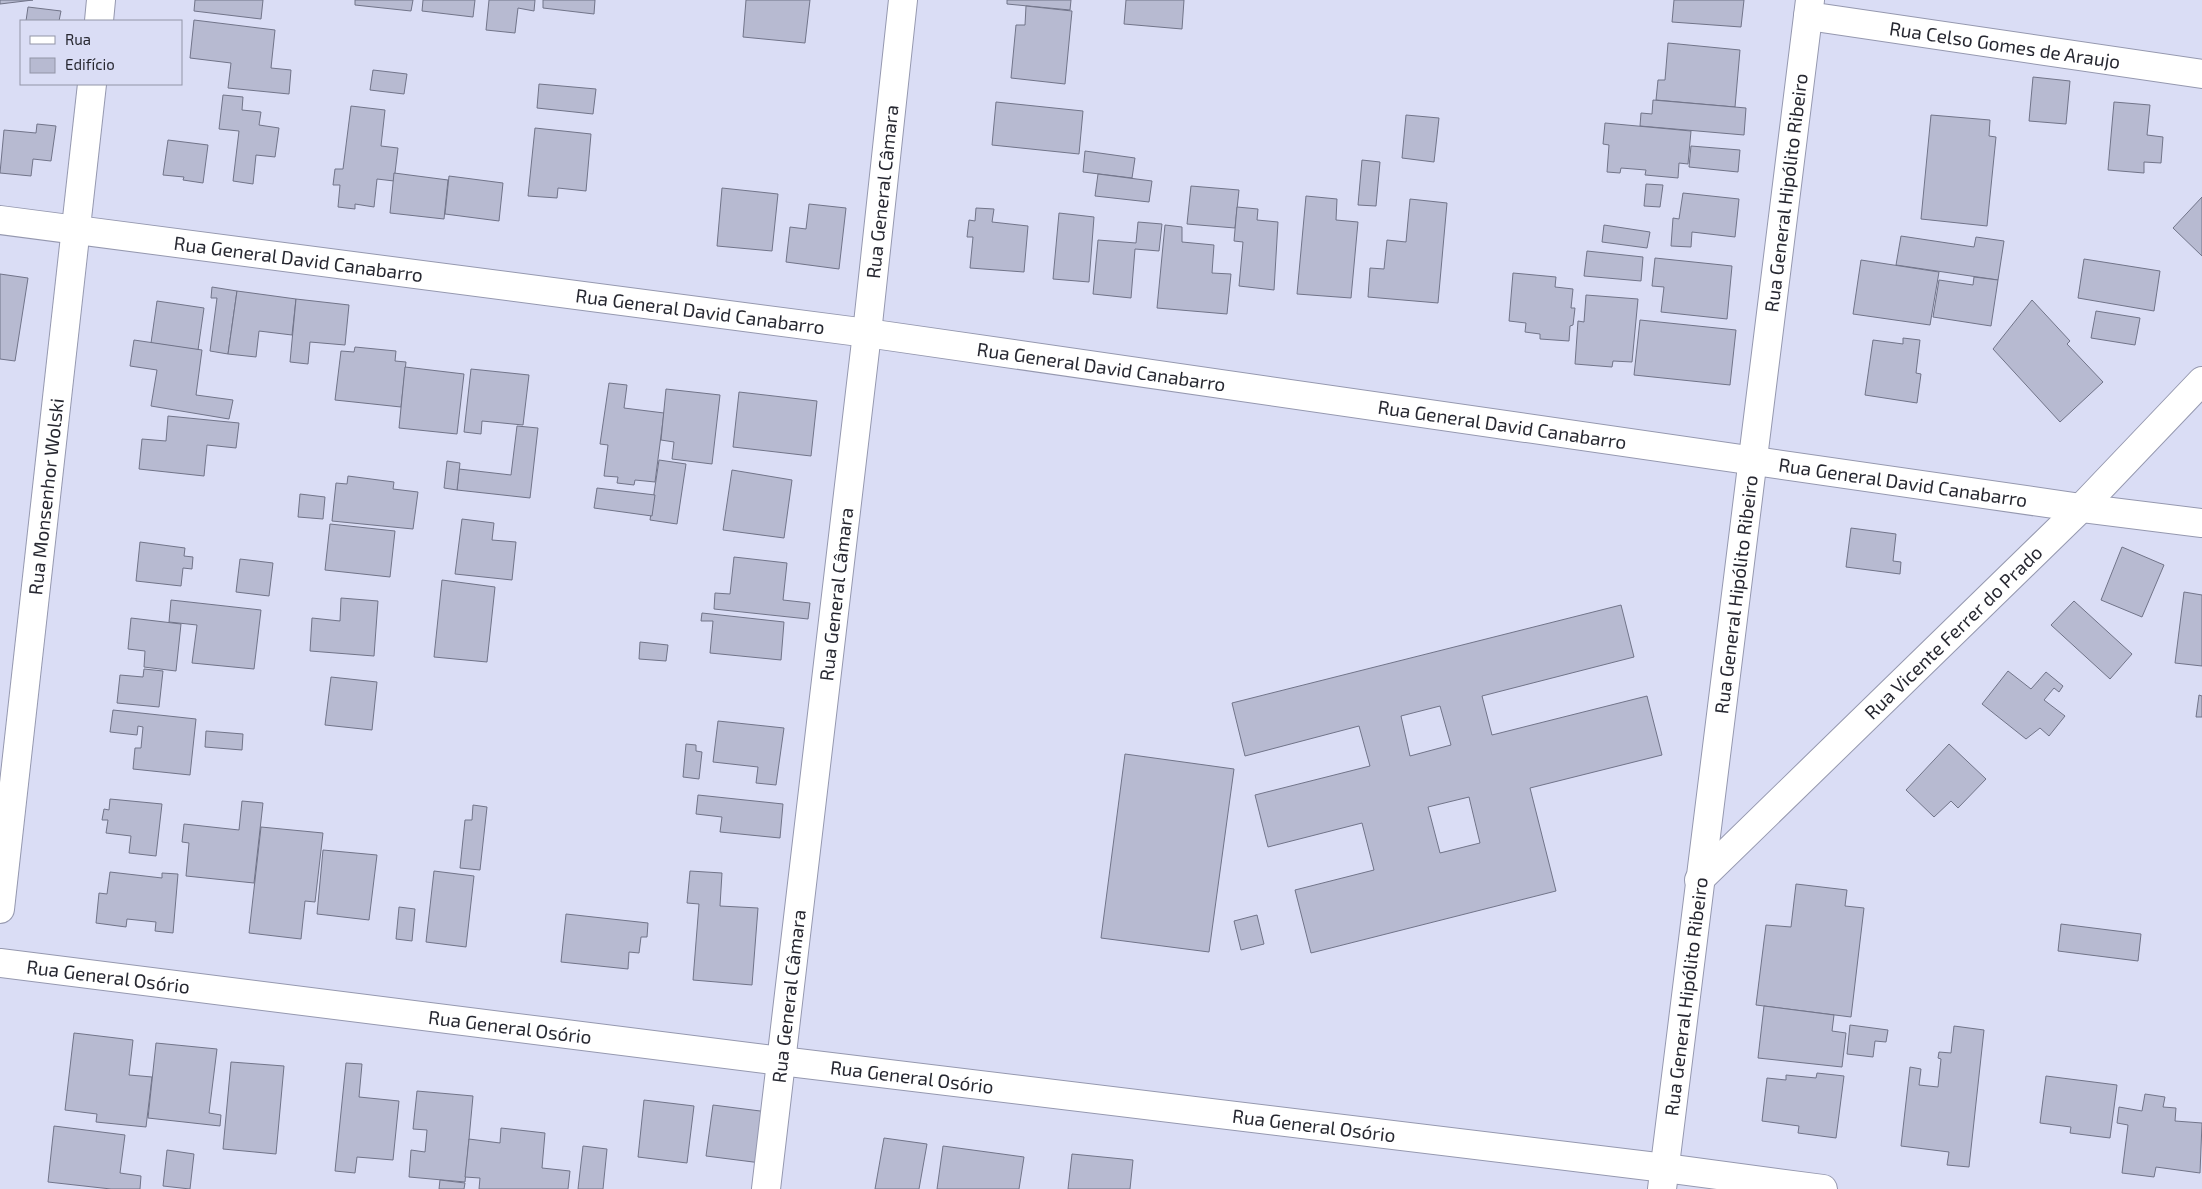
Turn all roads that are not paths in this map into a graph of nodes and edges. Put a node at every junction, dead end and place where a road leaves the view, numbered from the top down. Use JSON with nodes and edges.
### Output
{"nodes":[{"id":1,"x":101,"y":0,"type":"edge"},
{"id":2,"x":903,"y":0,"type":"edge"},
{"id":3,"x":1809,"y":8,"type":"edge"},
{"id":4,"x":99,"y":20,"type":"edge"},
{"id":5,"x":2202,"y":74,"type":"edge"},
{"id":6,"x":92,"y":85,"type":"edge"},
{"id":7,"x":0,"y":220,"type":"edge"},
{"id":8,"x":77,"y":231,"type":"junction"},
{"id":9,"x":867,"y":333,"type":"junction"},
{"id":10,"x":2202,"y":381,"type":"edge"},
{"id":11,"x":1753,"y":460,"type":"junction"},
{"id":12,"x":2081,"y":508,"type":"junction"},
{"id":13,"x":2202,"y":523,"type":"edge"},
{"id":14,"x":1699,"y":880,"type":"junction"},
{"id":15,"x":0,"y":909,"type":"edge"},
{"id":16,"x":0,"y":963,"type":"edge"},
{"id":17,"x":781,"y":1061,"type":"junction"},
{"id":18,"x":1663,"y":1178,"type":"edge"},
{"id":19,"x":766,"y":1189,"type":"edge"},
{"id":20,"x":1823,"y":1189,"type":"edge"}],
"edges":[{"from":1,"to":4,"type":"street"},
{"from":2,"to":9,"type":"street","name":"Rua General Câmara"},
{"from":3,"to":5,"type":"street","name":"Rua Celso Gomes de Araujo"},
{"from":3,"to":11,"type":"street","name":"Rua General Hipólito Ribeiro"},
{"from":6,"to":8,"type":"street","name":"Rua Monsenhor Wolski"},
{"from":7,"to":8,"type":"street","name":"Rua General David Canabarro"},
{"from":8,"to":9,"type":"street","name":"Rua General David Canabarro"},
{"from":8,"to":15,"type":"street","name":"Rua Monsenhor Wolski"},
{"from":9,"to":11,"type":"street","name":"Rua General David Canabarro"},
{"from":9,"to":17,"type":"street","name":"Rua General Câmara"},
{"from":10,"to":12,"type":"street","name":"Rua Vicente Ferrer do Prado"},
{"from":11,"to":12,"type":"street","name":"Rua General David Canabarro"},
{"from":11,"to":14,"type":"street","name":"Rua General Hipólito Ribeiro"},
{"from":12,"to":13,"type":"street","name":"Rua General David Canabarro"},
{"from":12,"to":14,"type":"street","name":"Rua Vicente Ferrer do Prado"},
{"from":14,"to":18,"type":"street","name":"Rua General Hipólito Ribeiro"},
{"from":16,"to":17,"type":"street","name":"Rua General Osório"},
{"from":17,"to":18,"type":"street","name":"Rua General Osório"},
{"from":17,"to":19,"type":"street","name":"Rua General Câmara"},
{"from":18,"to":20,"type":"street","name":"Rua General Osório"}]}
